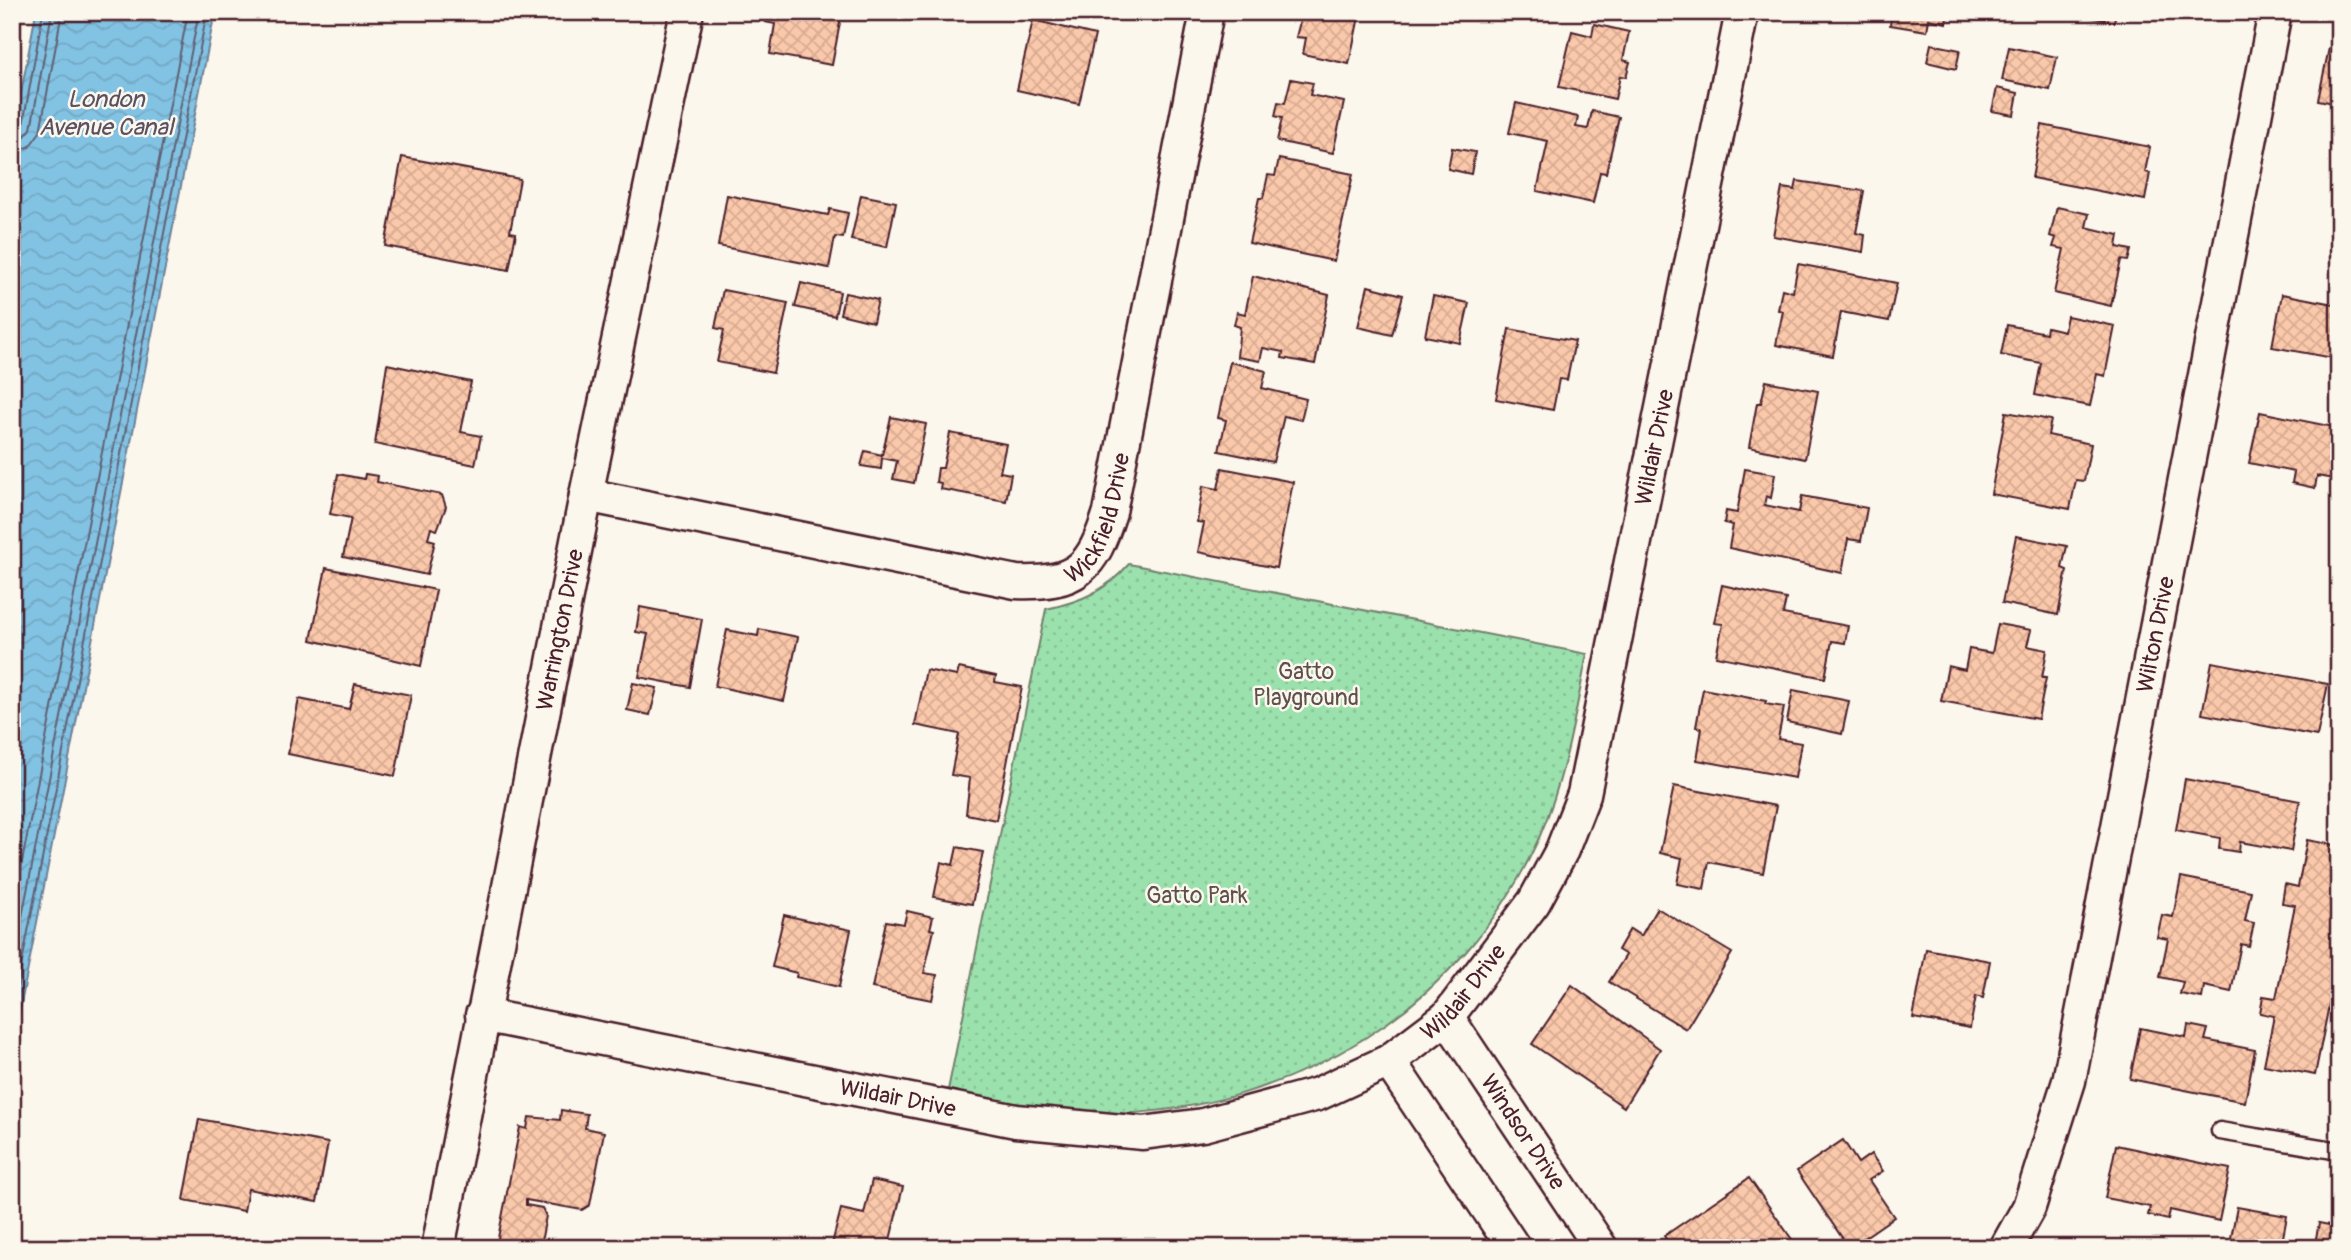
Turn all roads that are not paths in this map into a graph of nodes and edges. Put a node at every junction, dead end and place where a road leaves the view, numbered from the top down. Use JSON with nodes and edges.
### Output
{"nodes":[{"id":1,"x":687,"y":12,"type":"edge"},
{"id":2,"x":1206,"y":12,"type":"edge"},
{"id":3,"x":1742,"y":12,"type":"edge"},
{"id":4,"x":2275,"y":12,"type":"edge"},
{"id":5,"x":586,"y":495,"type":"junction"},
{"id":6,"x":482,"y":1015,"type":"junction"},
{"id":7,"x":1447,"y":1017,"type":"junction"},
{"id":8,"x":1388,"y":1061,"type":"junction"},
{"id":9,"x":2220,"y":1131,"type":"dead end"},
{"id":10,"x":2339,"y":1151,"type":"edge"},
{"id":11,"x":438,"y":1248,"type":"edge"},
{"id":12,"x":1514,"y":1248,"type":"edge"},
{"id":13,"x":1601,"y":1248,"type":"edge"},
{"id":14,"x":2006,"y":1248,"type":"edge"}],
"edges":[{"from":1,"to":5,"type":"street","name":"Warrington Drive"},
{"from":2,"to":5,"type":"street","name":"Wickfield Drive"},
{"from":3,"to":7,"type":"street","name":"Wildair Drive"},
{"from":4,"to":14,"type":"street","name":"Wilton Drive"},
{"from":5,"to":6,"type":"street","name":"Warrington Drive"},
{"from":6,"to":8,"type":"street","name":"Wildair Drive"},
{"from":6,"to":11,"type":"street","name":"Warrington Drive"},
{"from":7,"to":8,"type":"street","name":"Wildair Drive"},
{"from":7,"to":13,"type":"street","name":"Windsor Drive"},
{"from":8,"to":12,"type":"street"},
{"from":9,"to":10,"type":"lane"}]}
